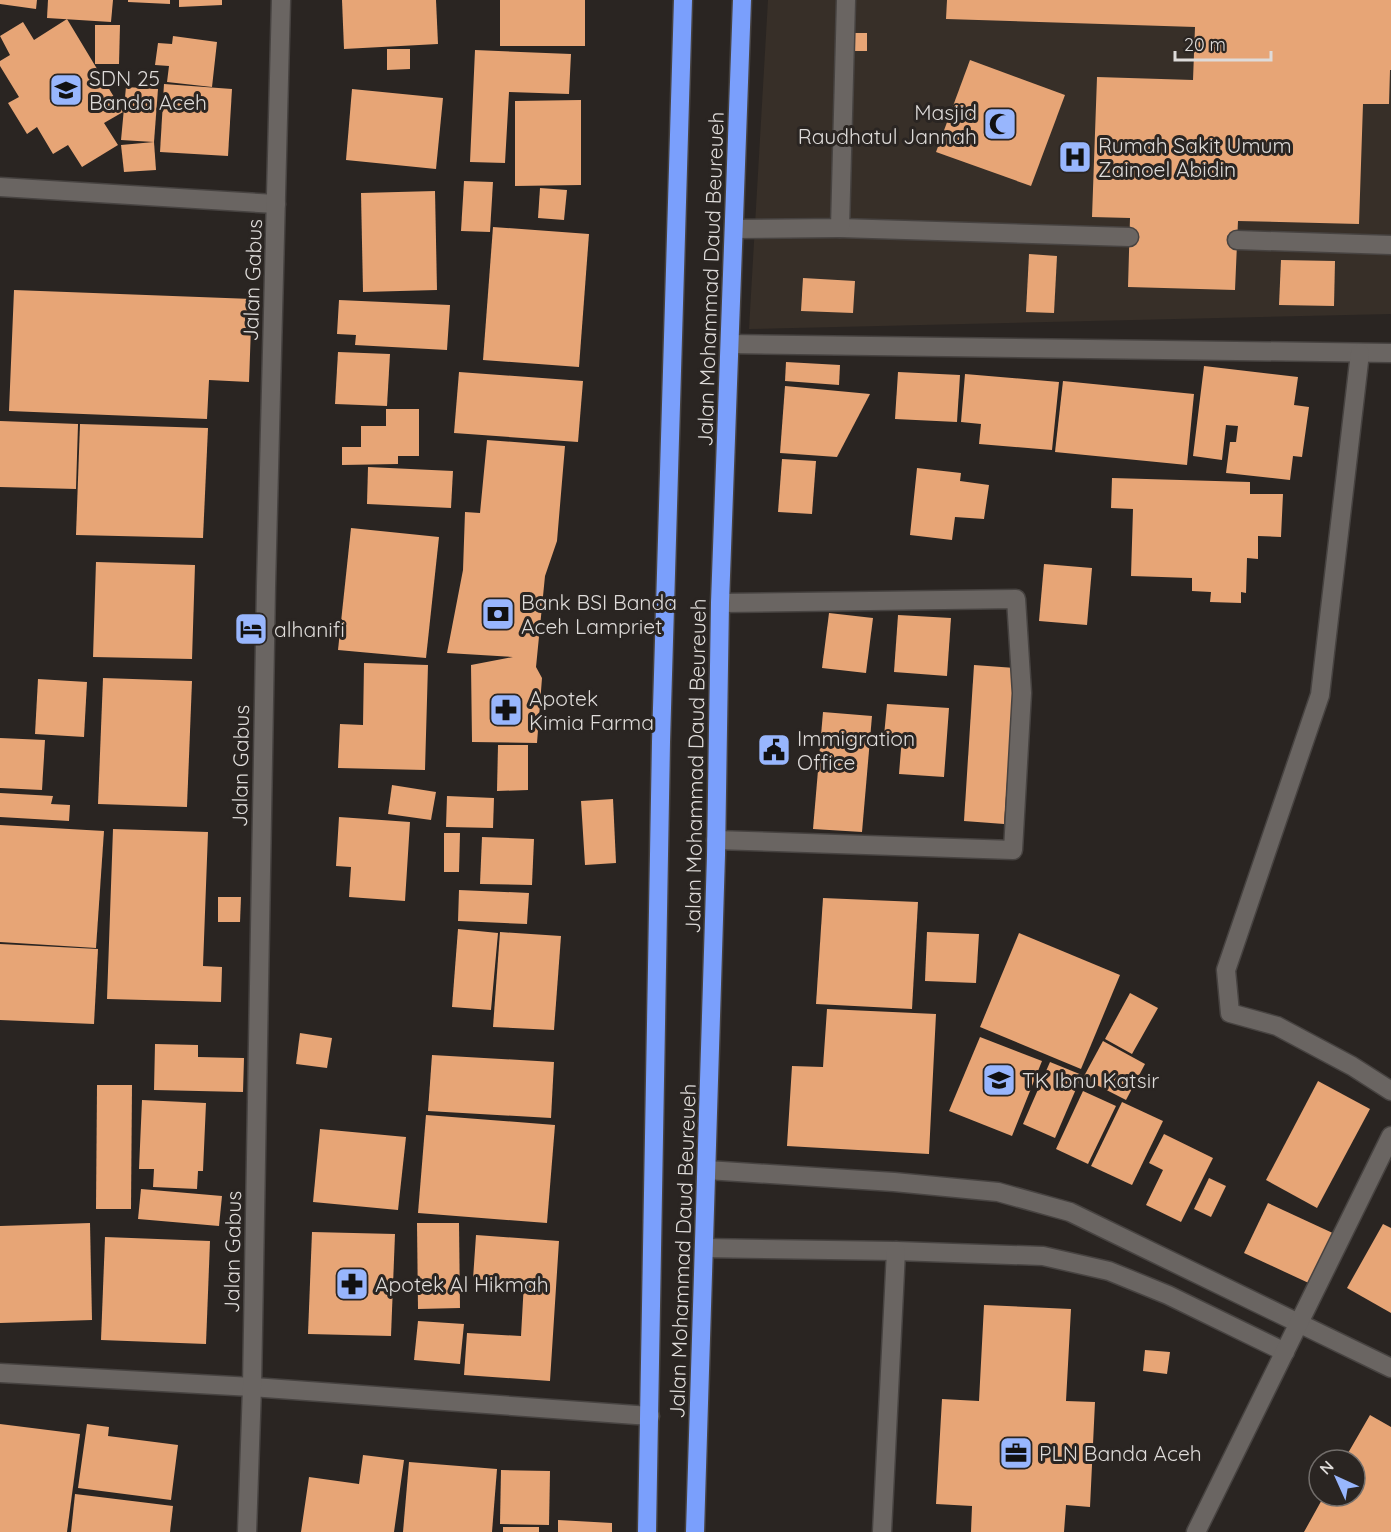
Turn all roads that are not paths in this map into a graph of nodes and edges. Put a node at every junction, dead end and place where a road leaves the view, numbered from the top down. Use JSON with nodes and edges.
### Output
{"nodes":[{"id":1,"x":281,"y":0,"type":"edge"},
{"id":2,"x":683,"y":0,"type":"edge"},
{"id":3,"x":741,"y":0,"type":"edge"},
{"id":4,"x":846,"y":0,"type":"edge"},
{"id":5,"x":0,"y":187,"type":"edge"},
{"id":6,"x":276,"y":204,"type":"junction"},
{"id":7,"x":840,"y":228,"type":"junction"},
{"id":8,"x":734,"y":229,"type":"junction"},
{"id":9,"x":1129,"y":237,"type":"dead end"},
{"id":10,"x":1237,"y":240,"type":"dead end"},
{"id":11,"x":1391,"y":245,"type":"edge"},
{"id":12,"x":730,"y":344,"type":"junction"},
{"id":13,"x":1360,"y":353,"type":"junction"},
{"id":14,"x":1391,"y":353,"type":"edge"},
{"id":15,"x":720,"y":603,"type":"junction"},
{"id":16,"x":716,"y":840,"type":"junction"},
{"id":17,"x":1391,"y":1092,"type":"edge"},
{"id":18,"x":1391,"y":1136,"type":"edge"},
{"id":19,"x":708,"y":1170,"type":"junction"},
{"id":20,"x":704,"y":1248,"type":"junction"},
{"id":21,"x":896,"y":1251,"type":"junction"},
{"id":22,"x":1299,"y":1323,"type":"junction"},
{"id":23,"x":1285,"y":1352,"type":"junction"},
{"id":24,"x":1391,"y":1368,"type":"edge"},
{"id":25,"x":0,"y":1373,"type":"edge"},
{"id":26,"x":252,"y":1387,"type":"junction"},
{"id":27,"x":650,"y":1416,"type":"junction"},
{"id":28,"x":247,"y":1532,"type":"edge"},
{"id":29,"x":647,"y":1532,"type":"edge"},
{"id":30,"x":695,"y":1532,"type":"edge"},
{"id":31,"x":882,"y":1532,"type":"edge"},
{"id":32,"x":1196,"y":1532,"type":"edge"}],
"edges":[{"from":1,"to":6,"type":"street","name":"Jalan Gabus"},
{"from":2,"to":27,"type":"highway","name":"Jalan Mohammad Daud Beureueh"},
{"from":3,"to":8,"type":"highway","name":"Jalan Mohammad Daud Beureueh"},
{"from":4,"to":7,"type":"street"},
{"from":5,"to":6,"type":"street"},
{"from":6,"to":26,"type":"street","name":"Jalan Gabus"},
{"from":7,"to":8,"type":"street"},
{"from":7,"to":9,"type":"street"},
{"from":8,"to":12,"type":"highway","name":"Jalan Mohammad Daud Beureueh"},
{"from":10,"to":11,"type":"street"},
{"from":12,"to":13,"type":"street"},
{"from":12,"to":15,"type":"highway","name":"Jalan Mohammad Daud Beureueh"},
{"from":13,"to":14,"type":"street"},
{"from":13,"to":17,"type":"street"},
{"from":15,"to":16,"type":"highway","name":"Jalan Mohammad Daud Beureueh"},
{"from":15,"to":16,"type":"street"},
{"from":16,"to":19,"type":"highway","name":"Jalan Mohammad Daud Beureueh"},
{"from":18,"to":22,"type":"street"},
{"from":19,"to":20,"type":"highway","name":"Jalan Mohammad Daud Beureueh"},
{"from":19,"to":22,"type":"street"},
{"from":20,"to":21,"type":"street"},
{"from":20,"to":30,"type":"highway","name":"Jalan Mohammad Daud Beureueh"},
{"from":21,"to":23,"type":"street"},
{"from":21,"to":31,"type":"street"},
{"from":22,"to":23,"type":"street"},
{"from":22,"to":24,"type":"street"},
{"from":23,"to":32,"type":"street"},
{"from":25,"to":26,"type":"street"},
{"from":26,"to":27,"type":"street"},
{"from":26,"to":28,"type":"street","name":"Jalan Gabus"},
{"from":27,"to":29,"type":"highway","name":"Jalan Mohammad Daud Beureueh"}]}
